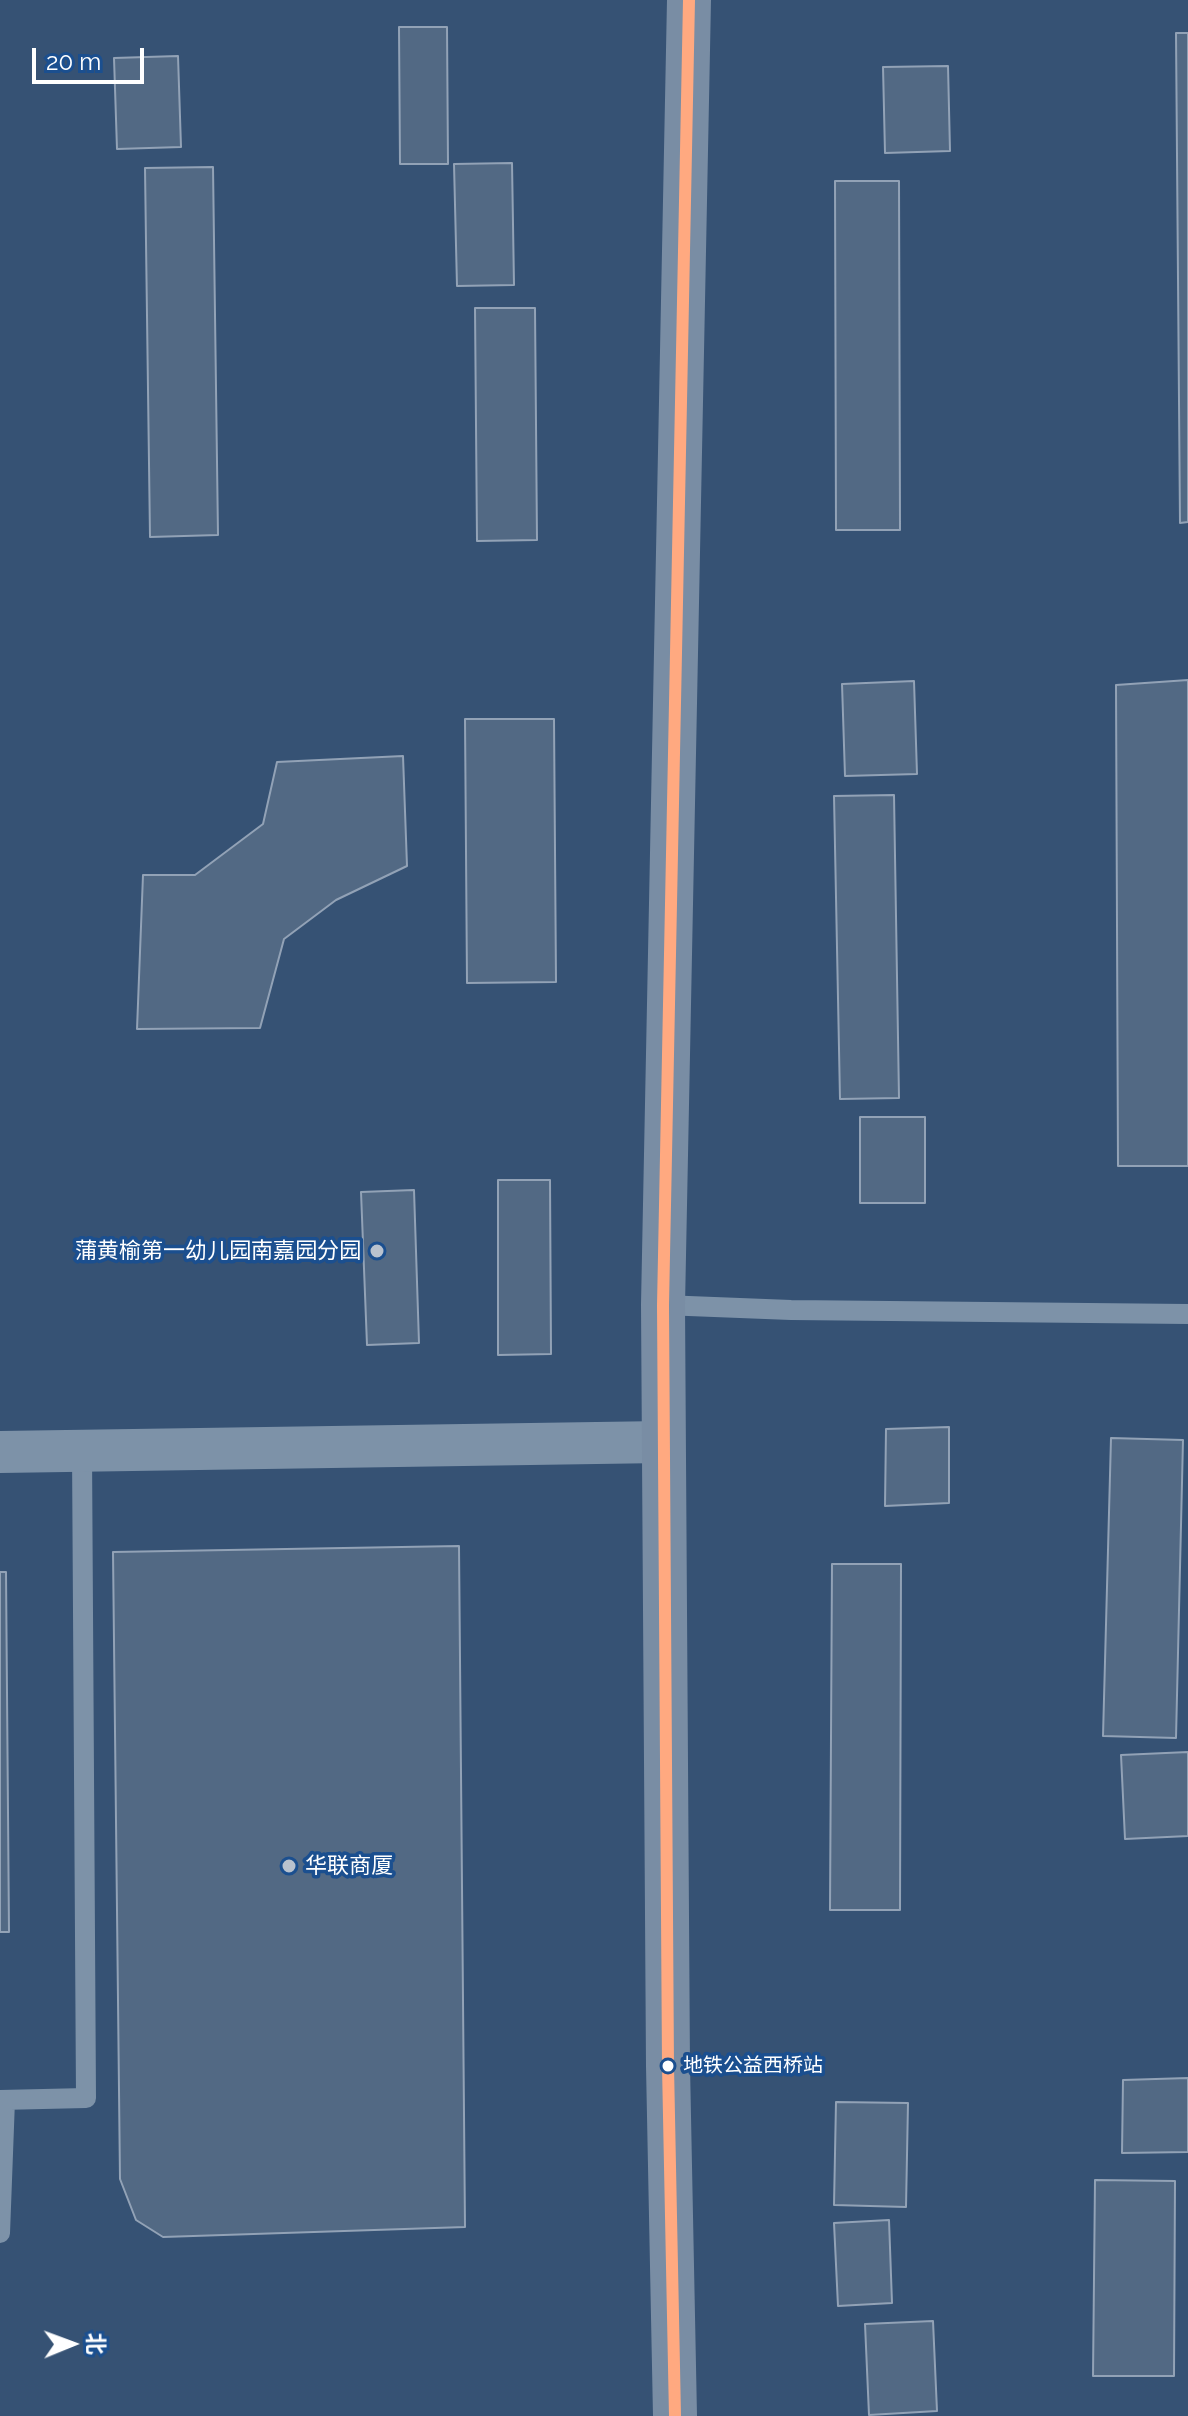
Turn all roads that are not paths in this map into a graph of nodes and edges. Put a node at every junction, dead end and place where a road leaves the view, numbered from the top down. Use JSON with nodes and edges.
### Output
{"nodes":[{"id":1,"x":689,"y":0,"type":"edge"},
{"id":2,"x":663,"y":1305,"type":"junction"},
{"id":3,"x":1188,"y":1314,"type":"edge"},
{"id":4,"x":663,"y":1442,"type":"junction"},
{"id":5,"x":82,"y":1450,"type":"junction"},
{"id":6,"x":0,"y":1452,"type":"edge"},
{"id":7,"x":2,"y":2100,"type":"edge"},
{"id":8,"x":0,"y":2233,"type":"edge"},
{"id":9,"x":675,"y":2416,"type":"edge"}],
"edges":[{"from":1,"to":2,"type":"street"},
{"from":2,"to":3,"type":"lane"},
{"from":2,"to":4,"type":"street"},
{"from":4,"to":5,"type":"street"},
{"from":4,"to":9,"type":"street"},
{"from":5,"to":6,"type":"street"},
{"from":5,"to":7,"type":"lane"},
{"from":7,"to":8,"type":"lane"}]}
